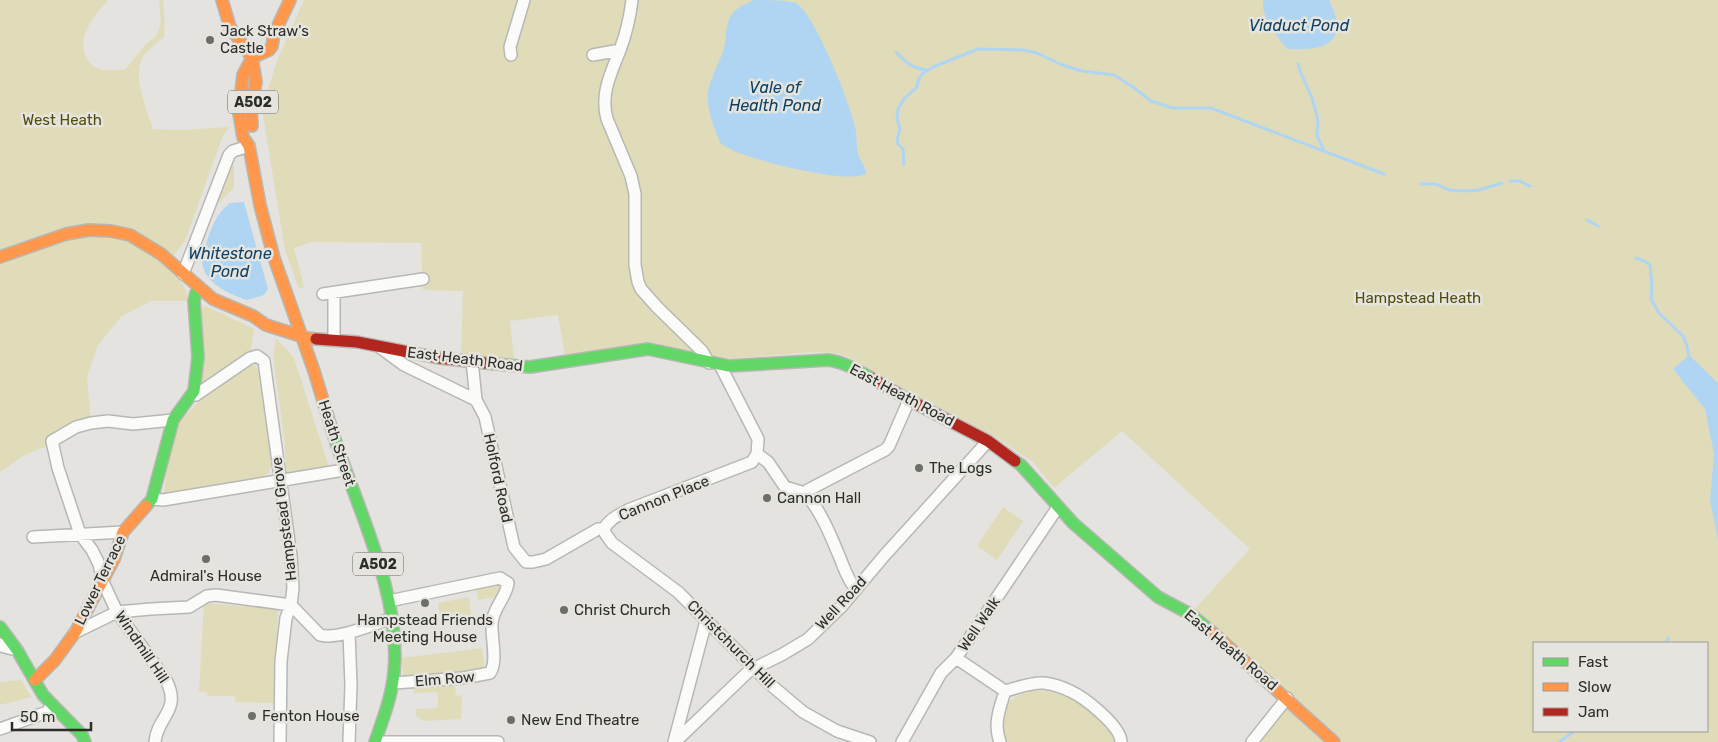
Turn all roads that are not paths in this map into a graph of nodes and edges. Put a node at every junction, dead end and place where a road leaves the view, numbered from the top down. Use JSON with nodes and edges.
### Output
{"nodes":[{"id":1,"x":222,"y":0,"type":"edge"},
{"id":2,"x":290,"y":0,"type":"edge"},
{"id":3,"x":524,"y":0,"type":"edge"},
{"id":4,"x":632,"y":0,"type":"edge"},
{"id":5,"x":620,"y":50,"type":"junction"},
{"id":6,"x":511,"y":55,"type":"dead end"},
{"id":7,"x":593,"y":55,"type":"dead end"},
{"id":8,"x":252,"y":58,"type":"junction"},
{"id":9,"x":249,"y":146,"type":"junction"},
{"id":10,"x":0,"y":256,"type":"edge"},
{"id":11,"x":183,"y":274,"type":"junction"},
{"id":12,"x":423,"y":279,"type":"dead end"},
{"id":13,"x":200,"y":289,"type":"junction"},
{"id":14,"x":299,"y":335,"type":"junction"},
{"id":15,"x":334,"y":340,"type":"junction"},
{"id":16,"x":379,"y":347,"type":"junction"},
{"id":17,"x":260,"y":357,"type":"joint"},
{"id":18,"x":472,"y":361,"type":"junction"},
{"id":19,"x":715,"y":364,"type":"junction"},
{"id":20,"x":192,"y":395,"type":"junction"},
{"id":21,"x":476,"y":400,"type":"junction"},
{"id":22,"x":909,"y":400,"type":"junction"},
{"id":23,"x":173,"y":420,"type":"junction"},
{"id":24,"x":988,"y":441,"type":"junction"},
{"id":25,"x":758,"y":454,"type":"junction"},
{"id":26,"x":344,"y":470,"type":"junction"},
{"id":27,"x":281,"y":480,"type":"junction"},
{"id":28,"x":805,"y":493,"type":"junction"},
{"id":29,"x":152,"y":499,"type":"junction"},
{"id":30,"x":1058,"y":507,"type":"junction"},
{"id":31,"x":604,"y":529,"type":"junction"},
{"id":32,"x":123,"y":532,"type":"junction"},
{"id":33,"x":80,"y":534,"type":"junction"},
{"id":34,"x":33,"y":536,"type":"dead end"},
{"id":35,"x":520,"y":556,"type":"joint"},
{"id":36,"x":103,"y":582,"type":"junction"},
{"id":37,"x":856,"y":589,"type":"junction"},
{"id":38,"x":389,"y":601,"type":"junction"},
{"id":39,"x":291,"y":605,"type":"junction"},
{"id":40,"x":117,"y":612,"type":"junction"},
{"id":41,"x":392,"y":618,"type":"junction"},
{"id":42,"x":706,"y":621,"type":"junction"},
{"id":43,"x":0,"y":628,"type":"edge"},
{"id":44,"x":74,"y":633,"type":"junction"},
{"id":45,"x":349,"y":633,"type":"junction"},
{"id":46,"x":0,"y":644,"type":"edge"},
{"id":47,"x":17,"y":650,"type":"junction"},
{"id":48,"x":956,"y":658,"type":"junction"},
{"id":49,"x":754,"y":668,"type":"junction"},
{"id":50,"x":35,"y":680,"type":"junction"},
{"id":51,"x":394,"y":683,"type":"junction"},
{"id":52,"x":1006,"y":691,"type":"junction"},
{"id":53,"x":1287,"y":698,"type":"junction"},
{"id":54,"x":52,"y":705,"type":"junction"},
{"id":55,"x":0,"y":729,"type":"edge"},
{"id":56,"x":85,"y":742,"type":"edge"},
{"id":57,"x":155,"y":742,"type":"edge"},
{"id":58,"x":280,"y":742,"type":"edge"},
{"id":59,"x":349,"y":742,"type":"edge"},
{"id":60,"x":375,"y":742,"type":"edge"},
{"id":61,"x":384,"y":742,"type":"edge"},
{"id":62,"x":498,"y":742,"type":"edge"},
{"id":63,"x":674,"y":742,"type":"edge"},
{"id":64,"x":870,"y":742,"type":"edge"},
{"id":65,"x":902,"y":742,"type":"edge"},
{"id":66,"x":1000,"y":742,"type":"edge"},
{"id":67,"x":1121,"y":742,"type":"edge"},
{"id":68,"x":1252,"y":742,"type":"edge"},
{"id":69,"x":1334,"y":742,"type":"edge"}],
"edges":[{"from":1,"to":8,"type":"street"},
{"from":2,"to":8,"type":"street"},
{"from":3,"to":6,"type":"street"},
{"from":4,"to":5,"type":"street"},
{"from":5,"to":7,"type":"street"},
{"from":5,"to":19,"type":"street"},
{"from":8,"to":9,"type":"street","number":"A502"},
{"from":9,"to":11,"type":"street"},
{"from":9,"to":14,"type":"street","name":"Heath Street","number":"A502"},
{"from":10,"to":11,"type":"street","name":"East Heath Road"},
{"from":11,"to":13,"type":"street","name":"East Heath Road"},
{"from":12,"to":15,"type":"street"},
{"from":13,"to":14,"type":"street","name":"East Heath Road"},
{"from":13,"to":20,"type":"street","name":"Lower Terrace"},
{"from":14,"to":15,"type":"street","name":"East Heath Road"},
{"from":14,"to":26,"type":"street","name":"Heath Street","number":"A502"},
{"from":15,"to":16,"type":"street","name":"East Heath Road"},
{"from":16,"to":18,"type":"street","name":"East Heath Road"},
{"from":16,"to":21,"type":"street"},
{"from":17,"to":20,"type":"street","name":"Lower Terrace"},
{"from":17,"to":27,"type":"street","name":"Hampstead Grove"},
{"from":18,"to":19,"type":"street","name":"East Heath Road"},
{"from":18,"to":21,"type":"street","name":"Holford Road"},
{"from":19,"to":22,"type":"street","name":"East Heath Road"},
{"from":19,"to":25,"type":"street"},
{"from":20,"to":23,"type":"street","name":"Lower Terrace"},
{"from":21,"to":35,"type":"street","name":"Holford Road"},
{"from":22,"to":24,"type":"street","name":"East Heath Road"},
{"from":22,"to":28,"type":"street"},
{"from":23,"to":29,"type":"street","name":"Lower Terrace"},
{"from":23,"to":33,"type":"street","name":"Windmill Hill"},
{"from":24,"to":30,"type":"street","name":"East Heath Road"},
{"from":24,"to":37,"type":"street","name":"Well Road"},
{"from":25,"to":28,"type":"street"},
{"from":25,"to":31,"type":"street","name":"Cannon Place"},
{"from":26,"to":27,"type":"street"},
{"from":26,"to":38,"type":"street","name":"Heath Street","number":"A502"},
{"from":27,"to":29,"type":"street"},
{"from":27,"to":39,"type":"street","name":"Hampstead Grove"},
{"from":28,"to":37,"type":"street"},
{"from":29,"to":32,"type":"street","name":"Lower Terrace"},
{"from":30,"to":48,"type":"street","name":"Well Walk"},
{"from":30,"to":53,"type":"street","name":"East Heath Road"},
{"from":31,"to":35,"type":"street","name":"Cannon Place"},
{"from":31,"to":42,"type":"street","name":"Christchurch Hill"},
{"from":32,"to":33,"type":"street"},
{"from":32,"to":36,"type":"street","name":"Lower Terrace"},
{"from":33,"to":34,"type":"street"},
{"from":33,"to":36,"type":"street","name":"Windmill Hill"},
{"from":36,"to":40,"type":"street","name":"Windmill Hill"},
{"from":36,"to":44,"type":"street","name":"Lower Terrace"},
{"from":37,"to":49,"type":"street","name":"Well Road"},
{"from":38,"to":41,"type":"street","name":"Heath Street","number":"A502"},
{"from":38,"to":51,"type":"street","name":"Elm Row"},
{"from":39,"to":40,"type":"street"},
{"from":39,"to":45,"type":"street"},
{"from":39,"to":58,"type":"street","name":"Hampstead Grove"},
{"from":40,"to":44,"type":"street"},
{"from":40,"to":57,"type":"street","name":"Windmill Hill"},
{"from":41,"to":45,"type":"street"},
{"from":41,"to":51,"type":"street","name":"Heath Street","number":"A502"},
{"from":42,"to":49,"type":"street","name":"Christchurch Hill"},
{"from":42,"to":63,"type":"street"},
{"from":43,"to":47,"type":"street"},
{"from":44,"to":50,"type":"street","name":"Lower Terrace"},
{"from":45,"to":59,"type":"street"},
{"from":46,"to":47,"type":"street"},
{"from":47,"to":50,"type":"street"},
{"from":48,"to":52,"type":"street"},
{"from":48,"to":65,"type":"street","name":"Well Walk"},
{"from":49,"to":63,"type":"street","name":"Well Road"},
{"from":49,"to":64,"type":"street","name":"Christchurch Hill"},
{"from":50,"to":54,"type":"street"},
{"from":51,"to":60,"type":"street","name":"Heath Street","number":"A502"},
{"from":52,"to":66,"type":"street"},
{"from":52,"to":67,"type":"street"},
{"from":53,"to":68,"type":"street"},
{"from":53,"to":69,"type":"street","name":"East Heath Road"},
{"from":54,"to":55,"type":"street"},
{"from":54,"to":56,"type":"street"},
{"from":61,"to":62,"type":"street"}]}
